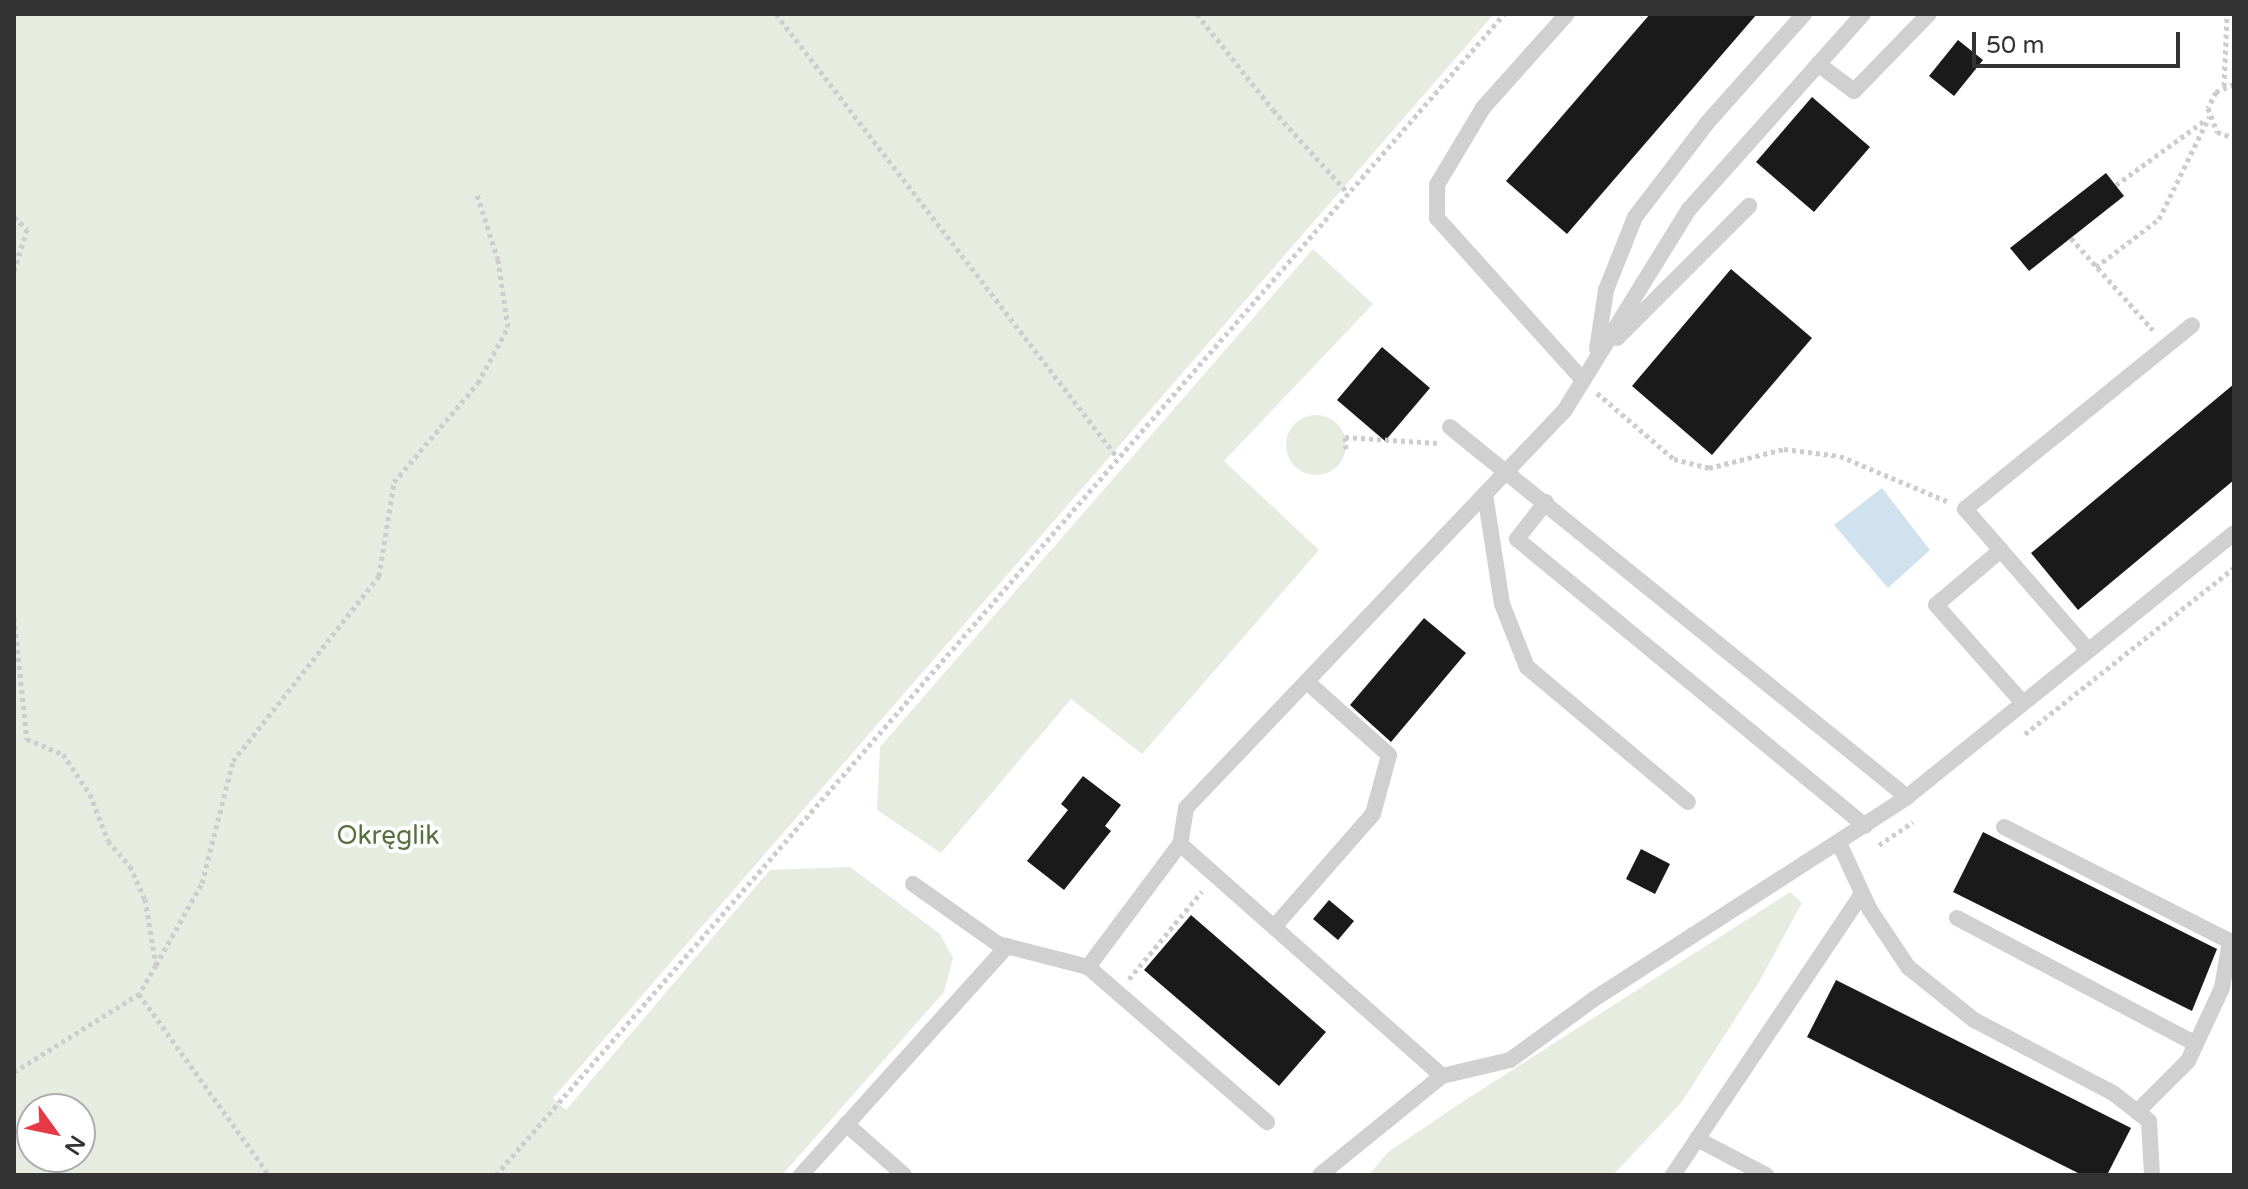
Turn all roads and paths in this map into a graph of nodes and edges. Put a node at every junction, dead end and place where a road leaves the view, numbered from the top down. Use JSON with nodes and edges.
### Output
{"nodes":[{"id":1,"x":776,"y":14,"type":"edge"},
{"id":2,"x":1197,"y":14,"type":"edge"},
{"id":3,"x":1504,"y":14,"type":"edge"},
{"id":4,"x":1567,"y":14,"type":"edge"},
{"id":5,"x":1804,"y":14,"type":"edge"},
{"id":6,"x":1863,"y":14,"type":"edge"},
{"id":7,"x":1929,"y":14,"type":"edge"},
{"id":8,"x":2227,"y":14,"type":"edge"},
{"id":9,"x":1818,"y":64,"type":"junction"},
{"id":10,"x":2234,"y":84,"type":"edge"},
{"id":11,"x":2224,"y":86,"type":"junction"},
{"id":12,"x":2209,"y":117,"type":"junction"},
{"id":13,"x":2234,"y":138,"type":"edge"},
{"id":14,"x":2116,"y":185,"type":"dead end"},
{"id":15,"x":476,"y":191,"type":"dead end"},
{"id":16,"x":1348,"y":193,"type":"junction"},
{"id":17,"x":1749,"y":206,"type":"dead end"},
{"id":18,"x":14,"y":217,"type":"edge"},
{"id":19,"x":2071,"y":238,"type":"dead end"},
{"id":20,"x":2096,"y":267,"type":"junction"},
{"id":21,"x":14,"y":271,"type":"edge"},
{"id":22,"x":2192,"y":325,"type":"dead end"},
{"id":23,"x":2167,"y":345,"type":"junction"},
{"id":24,"x":1596,"y":359,"type":"junction"},
{"id":25,"x":1583,"y":380,"type":"junction"},
{"id":26,"x":1450,"y":427,"type":"dead end"},
{"id":27,"x":1474,"y":445,"type":"junction"},
{"id":28,"x":1346,"y":449,"type":"dead end"},
{"id":29,"x":1117,"y":457,"type":"junction"},
{"id":30,"x":1507,"y":471,"type":"junction"},
{"id":31,"x":1485,"y":494,"type":"junction"},
{"id":32,"x":1546,"y":502,"type":"junction"},
{"id":33,"x":1965,"y":509,"type":"junction"},
{"id":34,"x":2234,"y":533,"type":"edge"},
{"id":35,"x":2001,"y":550,"type":"junction"},
{"id":36,"x":14,"y":618,"type":"edge"},
{"id":37,"x":2088,"y":650,"type":"junction"},
{"id":38,"x":1307,"y":682,"type":"junction"},
{"id":39,"x":2023,"y":703,"type":"junction"},
{"id":40,"x":1907,"y":797,"type":"junction"},
{"id":41,"x":1688,"y":802,"type":"dead end"},
{"id":42,"x":1865,"y":826,"type":"junction"},
{"id":43,"x":2004,"y":827,"type":"dead end"},
{"id":44,"x":1839,"y":843,"type":"junction"},
{"id":45,"x":1180,"y":844,"type":"junction"},
{"id":46,"x":1215,"y":875,"type":"junction"},
{"id":47,"x":913,"y":884,"type":"dead end"},
{"id":48,"x":1862,"y":894,"type":"junction"},
{"id":49,"x":1957,"y":918,"type":"dead end"},
{"id":50,"x":1274,"y":927,"type":"junction"},
{"id":51,"x":1007,"y":946,"type":"junction"},
{"id":52,"x":2234,"y":959,"type":"edge"},
{"id":53,"x":156,"y":965,"type":"junction"},
{"id":54,"x":1088,"y":967,"type":"junction"},
{"id":55,"x":2223,"y":982,"type":"junction"},
{"id":56,"x":1117,"y":993,"type":"junction"},
{"id":57,"x":139,"y":994,"type":"junction"},
{"id":58,"x":2196,"y":1044,"type":"junction"},
{"id":59,"x":14,"y":1072,"type":"edge"},
{"id":60,"x":1442,"y":1076,"type":"junction"},
{"id":61,"x":2137,"y":1112,"type":"junction"},
{"id":62,"x":1267,"y":1122,"type":"dead end"},
{"id":63,"x":846,"y":1124,"type":"junction"},
{"id":64,"x":1697,"y":1139,"type":"junction"},
{"id":65,"x":269,"y":1175,"type":"edge"},
{"id":66,"x":496,"y":1175,"type":"edge"},
{"id":67,"x":801,"y":1175,"type":"edge"},
{"id":68,"x":904,"y":1175,"type":"edge"},
{"id":69,"x":1320,"y":1175,"type":"edge"},
{"id":70,"x":1673,"y":1175,"type":"edge"},
{"id":71,"x":1766,"y":1175,"type":"edge"},
{"id":72,"x":2152,"y":1175,"type":"edge"}],
"edges":[{"from":1,"to":29,"type":"path"},
{"from":2,"to":16,"type":"path"},
{"from":3,"to":16,"type":"path"},
{"from":4,"to":25,"type":"lane"},
{"from":5,"to":24,"type":"lane"},
{"from":6,"to":9,"type":"lane"},
{"from":7,"to":9,"type":"lane"},
{"from":8,"to":11,"type":"path"},
{"from":9,"to":24,"type":"lane"},
{"from":10,"to":11,"type":"path"},
{"from":11,"to":12,"type":"path"},
{"from":12,"to":13,"type":"path"},
{"from":12,"to":14,"type":"path"},
{"from":12,"to":20,"type":"path"},
{"from":15,"to":53,"type":"path"},
{"from":16,"to":29,"type":"path"},
{"from":17,"to":24,"type":"lane"},
{"from":18,"to":21,"type":"path"},
{"from":19,"to":20,"type":"path"},
{"from":20,"to":23,"type":"path"},
{"from":22,"to":23,"type":"lane"},
{"from":23,"to":33,"type":"lane"},
{"from":24,"to":25,"type":"lane"},
{"from":25,"to":30,"type":"lane"},
{"from":25,"to":33,"type":"path"},
{"from":26,"to":27,"type":"lane"},
{"from":27,"to":28,"type":"path"},
{"from":27,"to":30,"type":"lane"},
{"from":29,"to":66,"type":"path"},
{"from":30,"to":31,"type":"lane"},
{"from":30,"to":32,"type":"lane"},
{"from":31,"to":38,"type":"lane"},
{"from":31,"to":41,"type":"lane"},
{"from":32,"to":40,"type":"lane"},
{"from":32,"to":42,"type":"lane"},
{"from":33,"to":35,"type":"lane"},
{"from":34,"to":37,"type":"lane"},
{"from":35,"to":37,"type":"lane"},
{"from":35,"to":39,"type":"lane"},
{"from":36,"to":53,"type":"path"},
{"from":37,"to":39,"type":"lane"},
{"from":38,"to":45,"type":"lane"},
{"from":38,"to":50,"type":"lane"},
{"from":39,"to":40,"type":"lane"},
{"from":40,"to":42,"type":"lane"},
{"from":42,"to":44,"type":"lane"},
{"from":43,"to":55,"type":"lane"},
{"from":44,"to":48,"type":"lane"},
{"from":44,"to":60,"type":"lane"},
{"from":45,"to":46,"type":"lane"},
{"from":45,"to":54,"type":"lane"},
{"from":46,"to":50,"type":"lane"},
{"from":46,"to":56,"type":"path"},
{"from":47,"to":51,"type":"lane"},
{"from":48,"to":61,"type":"lane"},
{"from":48,"to":64,"type":"lane"},
{"from":49,"to":58,"type":"lane"},
{"from":50,"to":60,"type":"lane"},
{"from":51,"to":54,"type":"lane"},
{"from":51,"to":63,"type":"lane"},
{"from":52,"to":55,"type":"lane"},
{"from":53,"to":57,"type":"path"},
{"from":54,"to":56,"type":"lane"},
{"from":55,"to":58,"type":"lane"},
{"from":56,"to":62,"type":"lane"},
{"from":57,"to":59,"type":"path"},
{"from":57,"to":65,"type":"path"},
{"from":58,"to":61,"type":"lane"},
{"from":60,"to":69,"type":"lane"},
{"from":61,"to":72,"type":"lane"},
{"from":63,"to":67,"type":"lane"},
{"from":63,"to":68,"type":"lane"},
{"from":64,"to":70,"type":"lane"},
{"from":64,"to":71,"type":"lane"}]}
